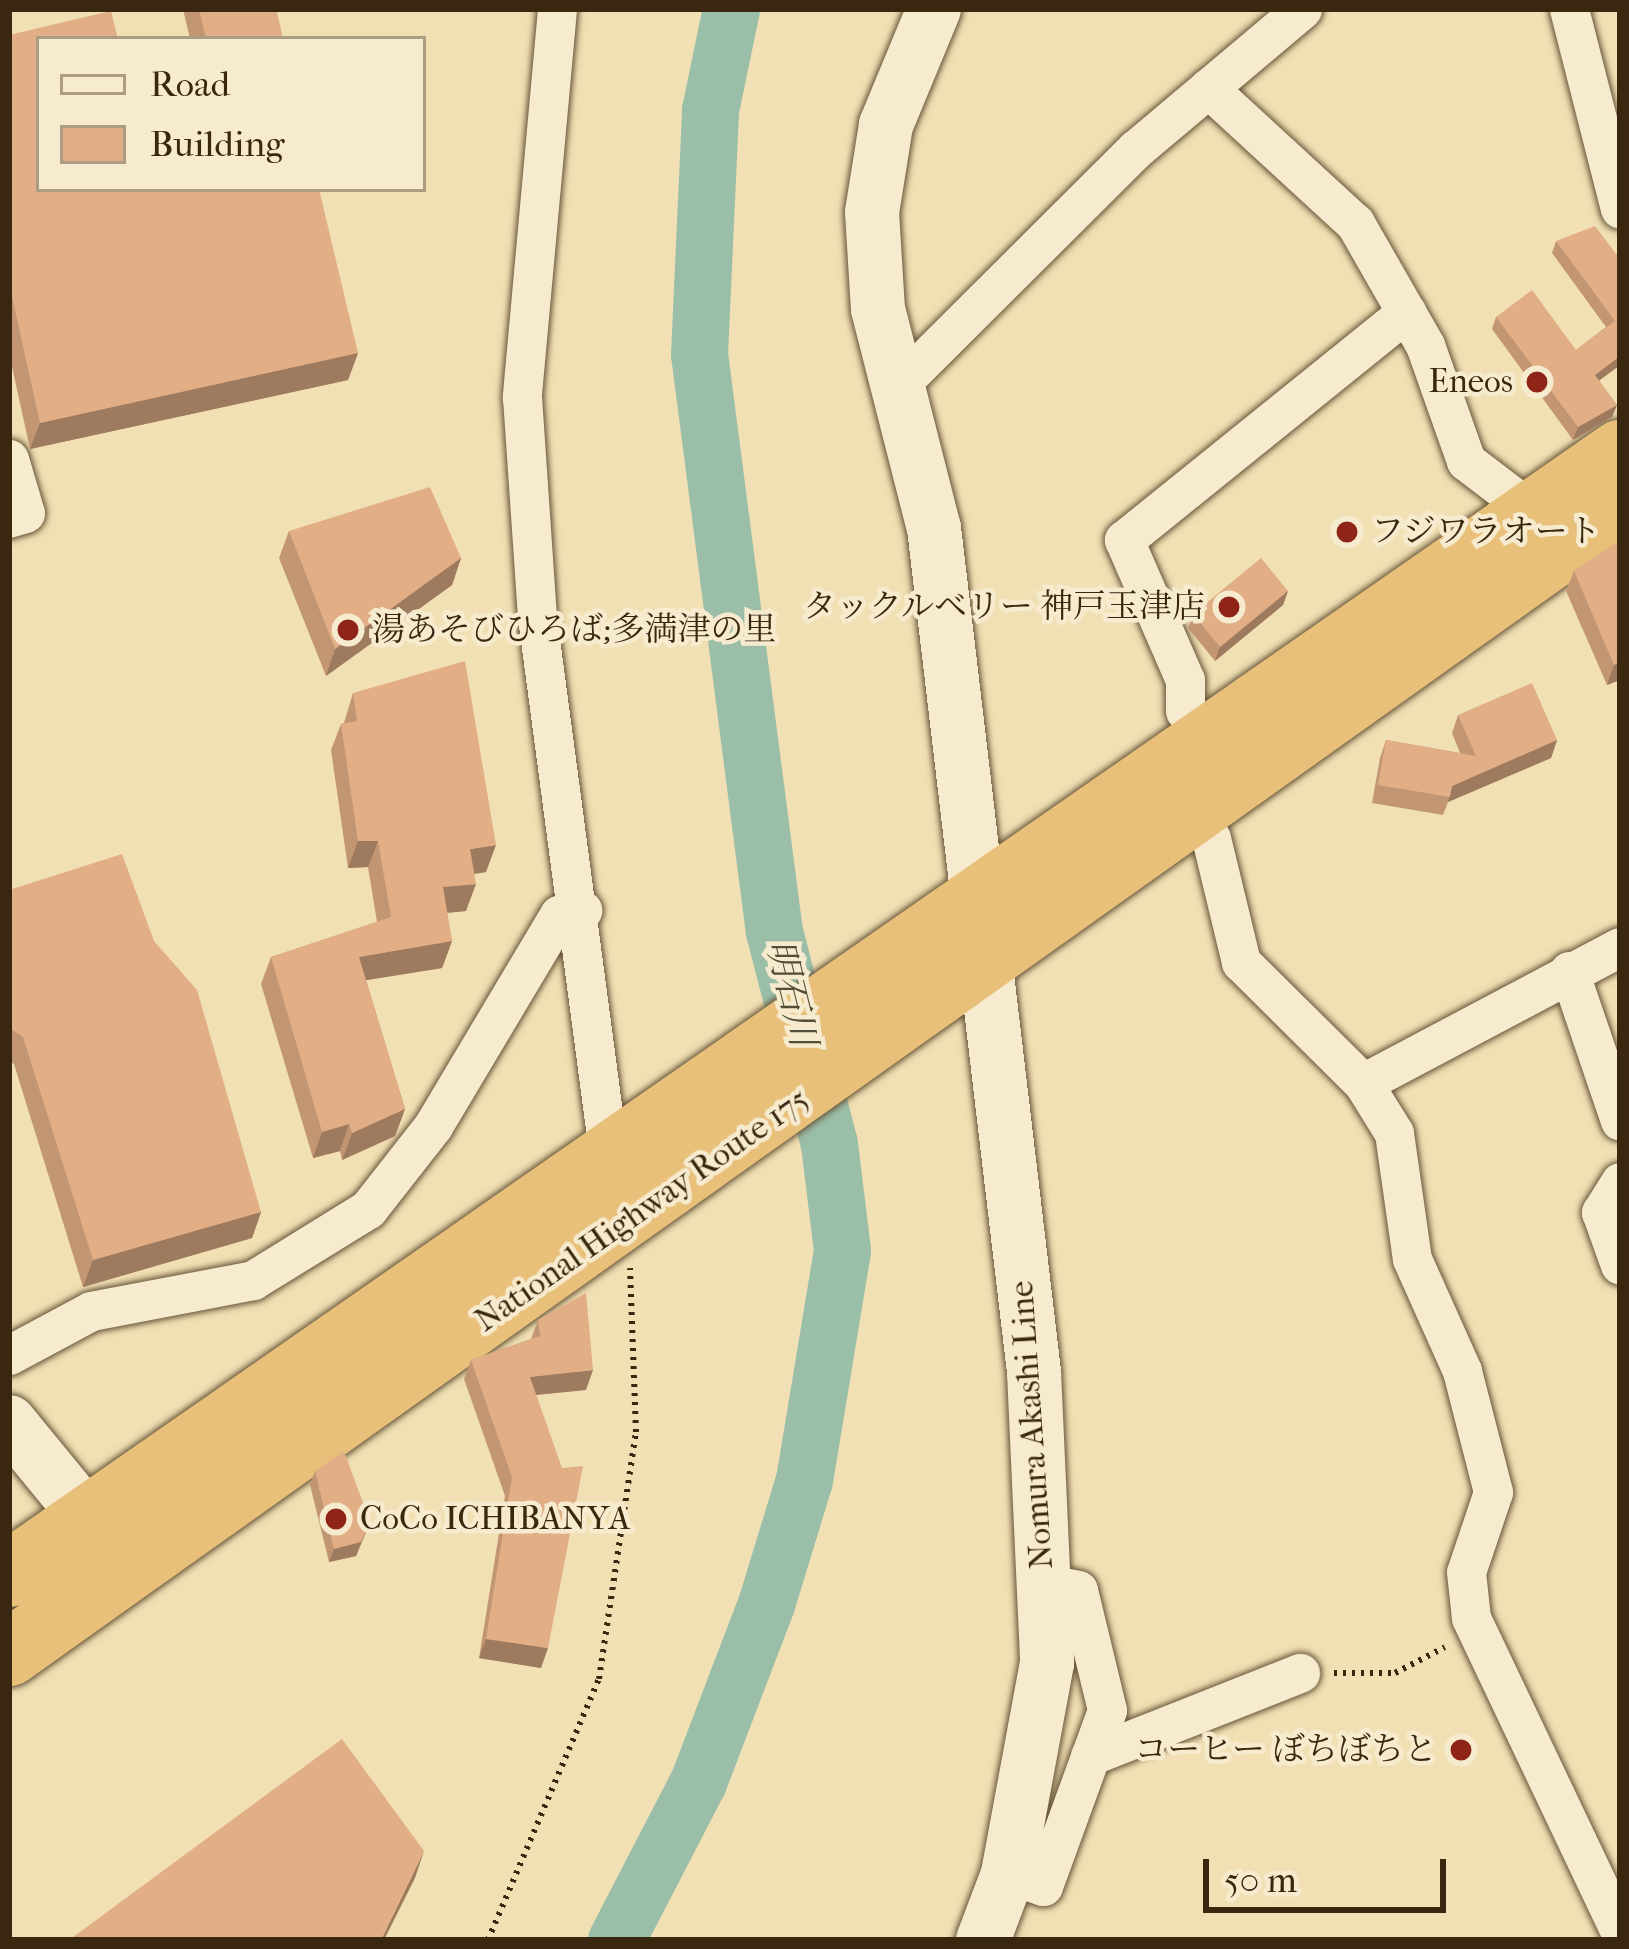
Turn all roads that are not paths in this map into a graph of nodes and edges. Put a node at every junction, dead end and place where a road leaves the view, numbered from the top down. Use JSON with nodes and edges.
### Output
{"nodes":[{"id":1,"x":557,"y":9,"type":"edge"},
{"id":2,"x":934,"y":9,"type":"edge"},
{"id":3,"x":1302,"y":9,"type":"edge"},
{"id":4,"x":1569,"y":9,"type":"edge"},
{"id":5,"x":1208,"y":88,"type":"junction"},
{"id":6,"x":1620,"y":209,"type":"edge"},
{"id":7,"x":1407,"y":312,"type":"junction"},
{"id":8,"x":905,"y":379,"type":"junction"},
{"id":9,"x":1620,"y":453,"type":"edge"},
{"id":10,"x":9,"y":459,"type":"edge"},
{"id":11,"x":1620,"y":507,"type":"edge"},
{"id":12,"x":1533,"y":512,"type":"junction"},
{"id":13,"x":9,"y":518,"type":"edge"},
{"id":14,"x":1186,"y":711,"type":"dead end"},
{"id":15,"x":1211,"y":838,"type":"dead end"},
{"id":16,"x":980,"y":903,"type":"junction"},
{"id":17,"x":581,"y":910,"type":"junction"},
{"id":18,"x":1620,"y":947,"type":"edge"},
{"id":19,"x":983,"y":970,"type":"junction"},
{"id":20,"x":1569,"y":971,"type":"junction"},
{"id":21,"x":905,"y":989,"type":"junction"},
{"id":22,"x":1363,"y":1083,"type":"junction"},
{"id":23,"x":1620,"y":1121,"type":"edge"},
{"id":24,"x":685,"y":1143,"type":"junction"},
{"id":25,"x":610,"y":1161,"type":"junction"},
{"id":26,"x":1620,"y":1181,"type":"edge"},
{"id":27,"x":618,"y":1226,"type":"junction"},
{"id":28,"x":1620,"y":1265,"type":"edge"},
{"id":29,"x":9,"y":1355,"type":"edge"},
{"id":30,"x":9,"y":1422,"type":"edge"},
{"id":31,"x":87,"y":1517,"type":"junction"},
{"id":32,"x":130,"y":1570,"type":"junction"},
{"id":33,"x":9,"y":1574,"type":"edge"},
{"id":34,"x":1043,"y":1583,"type":"junction"},
{"id":35,"x":9,"y":1653,"type":"edge"},
{"id":36,"x":1300,"y":1673,"type":"road end"},
{"id":37,"x":1090,"y":1756,"type":"junction"},
{"id":38,"x":1007,"y":1874,"type":"junction"},
{"id":39,"x":1620,"y":1932,"type":"edge"},
{"id":40,"x":983,"y":1940,"type":"edge"}],
"edges":[{"from":1,"to":17,"type":"street"},
{"from":2,"to":8,"type":"street","name":"Nomura Akashi Line"},
{"from":3,"to":5,"type":"street"},
{"from":4,"to":6,"type":"street"},
{"from":5,"to":7,"type":"street"},
{"from":5,"to":8,"type":"street"},
{"from":7,"to":12,"type":"street"},
{"from":7,"to":14,"type":"street"},
{"from":8,"to":16,"type":"street","name":"Nomura Akashi Line"},
{"from":9,"to":12,"type":"highway","name":"National Highway Route 175"},
{"from":10,"to":13,"type":"street"},
{"from":11,"to":19,"type":"highway","name":"National Highway Route 175"},
{"from":12,"to":16,"type":"highway","name":"National Highway Route 175"},
{"from":15,"to":22,"type":"street"},
{"from":16,"to":19,"type":"street","name":"Nomura Akashi Line"},
{"from":16,"to":21,"type":"highway","name":"National Highway Route 175"},
{"from":17,"to":25,"type":"street"},
{"from":17,"to":29,"type":"street"},
{"from":18,"to":20,"type":"street"},
{"from":19,"to":21,"type":"highway","name":"National Highway Route 175"},
{"from":19,"to":34,"type":"street","name":"Nomura Akashi Line"},
{"from":20,"to":22,"type":"street"},
{"from":20,"to":23,"type":"street"},
{"from":21,"to":24,"type":"highway","name":"National Highway Route 175"},
{"from":22,"to":39,"type":"street"},
{"from":24,"to":25,"type":"highway","name":"National Highway Route 175"},
{"from":24,"to":27,"type":"highway","name":"National Highway Route 175"},
{"from":25,"to":27,"type":"street"},
{"from":25,"to":31,"type":"highway","name":"National Highway Route 175"},
{"from":26,"to":28,"type":"street"},
{"from":27,"to":32,"type":"highway","name":"National Highway Route 175"},
{"from":30,"to":31,"type":"street"},
{"from":31,"to":32,"type":"street"},
{"from":31,"to":33,"type":"highway","name":"National Highway Route 175"},
{"from":32,"to":35,"type":"highway","name":"National Highway Route 175"},
{"from":34,"to":37,"type":"street"},
{"from":34,"to":38,"type":"street","name":"Nomura Akashi Line"},
{"from":36,"to":37,"type":"street"},
{"from":37,"to":38,"type":"street"},
{"from":38,"to":40,"type":"street","name":"Nomura Akashi Line"}]}
